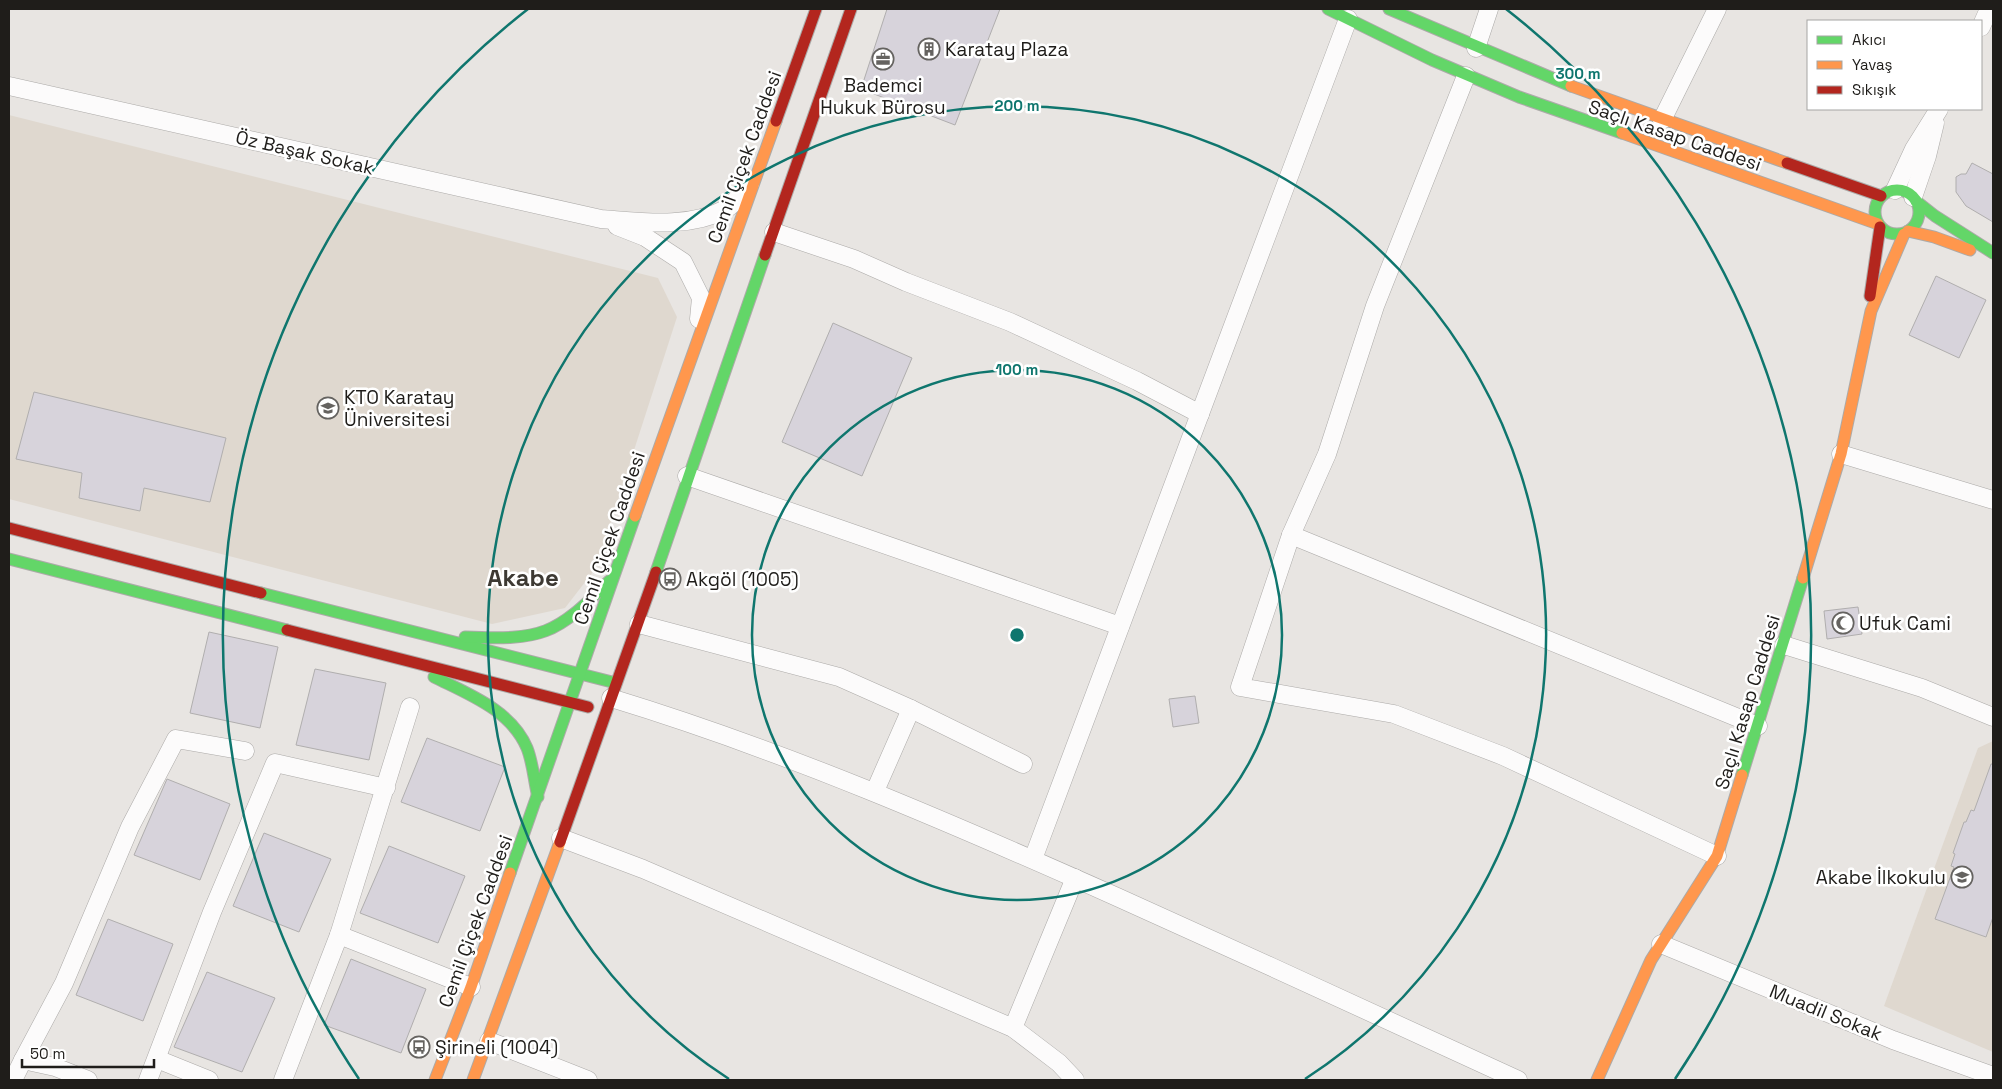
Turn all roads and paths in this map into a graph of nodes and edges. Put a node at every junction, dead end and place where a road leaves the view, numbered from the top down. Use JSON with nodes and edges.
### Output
{"nodes":[{"id":1,"x":816,"y":9,"type":"edge"},
{"id":2,"x":851,"y":9,"type":"edge"},
{"id":3,"x":1328,"y":9,"type":"edge"},
{"id":4,"x":1388,"y":9,"type":"edge"},
{"id":5,"x":1490,"y":9,"type":"edge"},
{"id":6,"x":1717,"y":9,"type":"edge"},
{"id":7,"x":1989,"y":9,"type":"edge"},
{"id":8,"x":1348,"y":19,"type":"junction"},
{"id":9,"x":1982,"y":25,"type":"edge"},
{"id":10,"x":1476,"y":48,"type":"junction"},
{"id":11,"x":1466,"y":76,"type":"junction"},
{"id":12,"x":9,"y":86,"type":"edge"},
{"id":13,"x":1938,"y":112,"type":"edge"},
{"id":14,"x":1662,"y":120,"type":"junction"},
{"id":15,"x":757,"y":175,"type":"junction"},
{"id":16,"x":1888,"y":193,"type":"junction"},
{"id":17,"x":1915,"y":198,"type":"junction"},
{"id":18,"x":601,"y":219,"type":"junction"},
{"id":19,"x":1879,"y":226,"type":"junction"},
{"id":20,"x":774,"y":232,"type":"junction"},
{"id":21,"x":1906,"y":233,"type":"junction"},
{"id":22,"x":1993,"y":253,"type":"edge"},
{"id":23,"x":1993,"y":257,"type":"edge"},
{"id":24,"x":1871,"y":310,"type":"junction"},
{"id":25,"x":696,"y":349,"type":"junction"},
{"id":26,"x":1200,"y":414,"type":"junction"},
{"id":27,"x":1842,"y":454,"type":"junction"},
{"id":28,"x":687,"y":476,"type":"junction"},
{"id":29,"x":1993,"y":500,"type":"edge"},
{"id":30,"x":9,"y":528,"type":"edge"},
{"id":31,"x":1290,"y":535,"type":"junction"},
{"id":32,"x":9,"y":559,"type":"edge"},
{"id":33,"x":613,"y":578,"type":"junction"},
{"id":34,"x":639,"y":624,"type":"junction"},
{"id":35,"x":1120,"y":626,"type":"junction"},
{"id":36,"x":421,"y":635,"type":"junction"},
{"id":37,"x":1784,"y":645,"type":"junction"},
{"id":38,"x":394,"y":656,"type":"junction"},
{"id":39,"x":579,"y":675,"type":"junction"},
{"id":40,"x":611,"y":698,"type":"junction"},
{"id":41,"x":571,"y":702,"type":"junction"},
{"id":42,"x":410,"y":707,"type":"dead end"},
{"id":43,"x":911,"y":708,"type":"junction"},
{"id":44,"x":1993,"y":717,"type":"edge"},
{"id":45,"x":1758,"y":726,"type":"junction"},
{"id":46,"x":245,"y":751,"type":"dead end"},
{"id":47,"x":1023,"y":764,"type":"dead end"},
{"id":48,"x":386,"y":788,"type":"junction"},
{"id":49,"x":875,"y":791,"type":"junction"},
{"id":50,"x":538,"y":797,"type":"junction"},
{"id":51,"x":561,"y":838,"type":"junction"},
{"id":52,"x":1717,"y":856,"type":"junction"},
{"id":53,"x":1033,"y":859,"type":"junction"},
{"id":54,"x":1075,"y":878,"type":"junction"},
{"id":55,"x":339,"y":935,"type":"junction"},
{"id":56,"x":1661,"y":944,"type":"junction"},
{"id":57,"x":471,"y":987,"type":"junction"},
{"id":58,"x":1013,"y":1028,"type":"junction"},
{"id":59,"x":489,"y":1041,"type":"junction"},
{"id":60,"x":157,"y":1059,"type":"junction"},
{"id":61,"x":23,"y":1060,"type":"junction"},
{"id":62,"x":1993,"y":1076,"type":"edge"},
{"id":63,"x":13,"y":1080,"type":"edge"},
{"id":64,"x":88,"y":1080,"type":"edge"},
{"id":65,"x":148,"y":1080,"type":"edge"},
{"id":66,"x":209,"y":1080,"type":"edge"},
{"id":67,"x":284,"y":1080,"type":"edge"},
{"id":68,"x":435,"y":1080,"type":"edge"},
{"id":69,"x":473,"y":1080,"type":"edge"},
{"id":70,"x":588,"y":1080,"type":"edge"},
{"id":71,"x":1075,"y":1080,"type":"edge"},
{"id":72,"x":1518,"y":1080,"type":"edge"},
{"id":73,"x":1597,"y":1080,"type":"edge"}],
"edges":[{"from":1,"to":15,"type":"street","name":"Cemil Çiçek Caddesi"},
{"from":2,"to":20,"type":"street"},
{"from":3,"to":8,"type":"street","name":"Saçlı Kasap Caddesi"},
{"from":4,"to":10,"type":"street","name":"Saçlı Kasap Caddesi"},
{"from":5,"to":10,"type":"street"},
{"from":6,"to":14,"type":"street"},
{"from":7,"to":9,"type":"street"},
{"from":8,"to":11,"type":"street","name":"Saçlı Kasap Caddesi"},
{"from":8,"to":26,"type":"street"},
{"from":10,"to":14,"type":"street","name":"Saçlı Kasap Caddesi"},
{"from":11,"to":19,"type":"street","name":"Saçlı Kasap Caddesi"},
{"from":11,"to":31,"type":"street"},
{"from":12,"to":18,"type":"street","name":"Öz Başak Sokak"},
{"from":13,"to":16,"type":"street"},
{"from":13,"to":17,"type":"street"},
{"from":14,"to":16,"type":"street","name":"Saçlı Kasap Caddesi"},
{"from":15,"to":18,"type":"street"},
{"from":15,"to":25,"type":"street","name":"Cemil Çiçek Caddesi"},
{"from":16,"to":17,"type":"street"},
{"from":16,"to":19,"type":"street"},
{"from":17,"to":21,"type":"street"},
{"from":17,"to":22,"type":"street"},
{"from":18,"to":25,"type":"street"},
{"from":19,"to":21,"type":"street"},
{"from":19,"to":24,"type":"street","name":"Saçlı Kasap Caddesi"},
{"from":20,"to":26,"type":"street"},
{"from":20,"to":28,"type":"street"},
{"from":21,"to":23,"type":"street"},
{"from":21,"to":24,"type":"street","name":"Saçlı Kasap Caddesi"},
{"from":24,"to":27,"type":"street","name":"Saçlı Kasap Caddesi"},
{"from":25,"to":33,"type":"street","name":"Cemil Çiçek Caddesi"},
{"from":26,"to":35,"type":"street"},
{"from":27,"to":29,"type":"street"},
{"from":27,"to":37,"type":"street","name":"Saçlı Kasap Caddesi"},
{"from":28,"to":34,"type":"street"},
{"from":28,"to":35,"type":"street"},
{"from":30,"to":36,"type":"street"},
{"from":31,"to":45,"type":"street"},
{"from":31,"to":52,"type":"street"},
{"from":32,"to":38,"type":"street"},
{"from":33,"to":36,"type":"street"},
{"from":33,"to":39,"type":"street","name":"Cemil Çiçek Caddesi"},
{"from":34,"to":40,"type":"street"},
{"from":34,"to":43,"type":"street"},
{"from":35,"to":53,"type":"street"},
{"from":36,"to":39,"type":"street"},
{"from":37,"to":44,"type":"street"},
{"from":37,"to":45,"type":"street","name":"Saçlı Kasap Caddesi"},
{"from":38,"to":41,"type":"street"},
{"from":38,"to":50,"type":"street"},
{"from":39,"to":40,"type":"street"},
{"from":39,"to":41,"type":"street","name":"Cemil Çiçek Caddesi"},
{"from":40,"to":41,"type":"street"},
{"from":40,"to":49,"type":"street"},
{"from":40,"to":51,"type":"street"},
{"from":41,"to":50,"type":"street","name":"Cemil Çiçek Caddesi"},
{"from":42,"to":48,"type":"street"},
{"from":43,"to":47,"type":"street"},
{"from":43,"to":49,"type":"street"},
{"from":45,"to":52,"type":"street","name":"Saçlı Kasap Caddesi"},
{"from":46,"to":61,"type":"street"},
{"from":48,"to":55,"type":"street"},
{"from":48,"to":60,"type":"street"},
{"from":49,"to":53,"type":"street"},
{"from":50,"to":57,"type":"street","name":"Cemil Çiçek Caddesi"},
{"from":51,"to":58,"type":"street"},
{"from":51,"to":59,"type":"street"},
{"from":52,"to":56,"type":"street","name":"Saçlı Kasap Caddesi"},
{"from":53,"to":54,"type":"street"},
{"from":54,"to":58,"type":"street"},
{"from":54,"to":72,"type":"street"},
{"from":55,"to":57,"type":"street"},
{"from":55,"to":67,"type":"street"},
{"from":56,"to":62,"type":"street","name":"Muadil Sokak"},
{"from":56,"to":73,"type":"street","name":"Saçlı Kasap Caddesi"},
{"from":57,"to":68,"type":"street","name":"Cemil Çiçek Caddesi"},
{"from":58,"to":71,"type":"street"},
{"from":59,"to":69,"type":"street"},
{"from":59,"to":70,"type":"street"},
{"from":60,"to":65,"type":"street"},
{"from":60,"to":66,"type":"street"},
{"from":61,"to":63,"type":"street"},
{"from":61,"to":64,"type":"street"}]}
